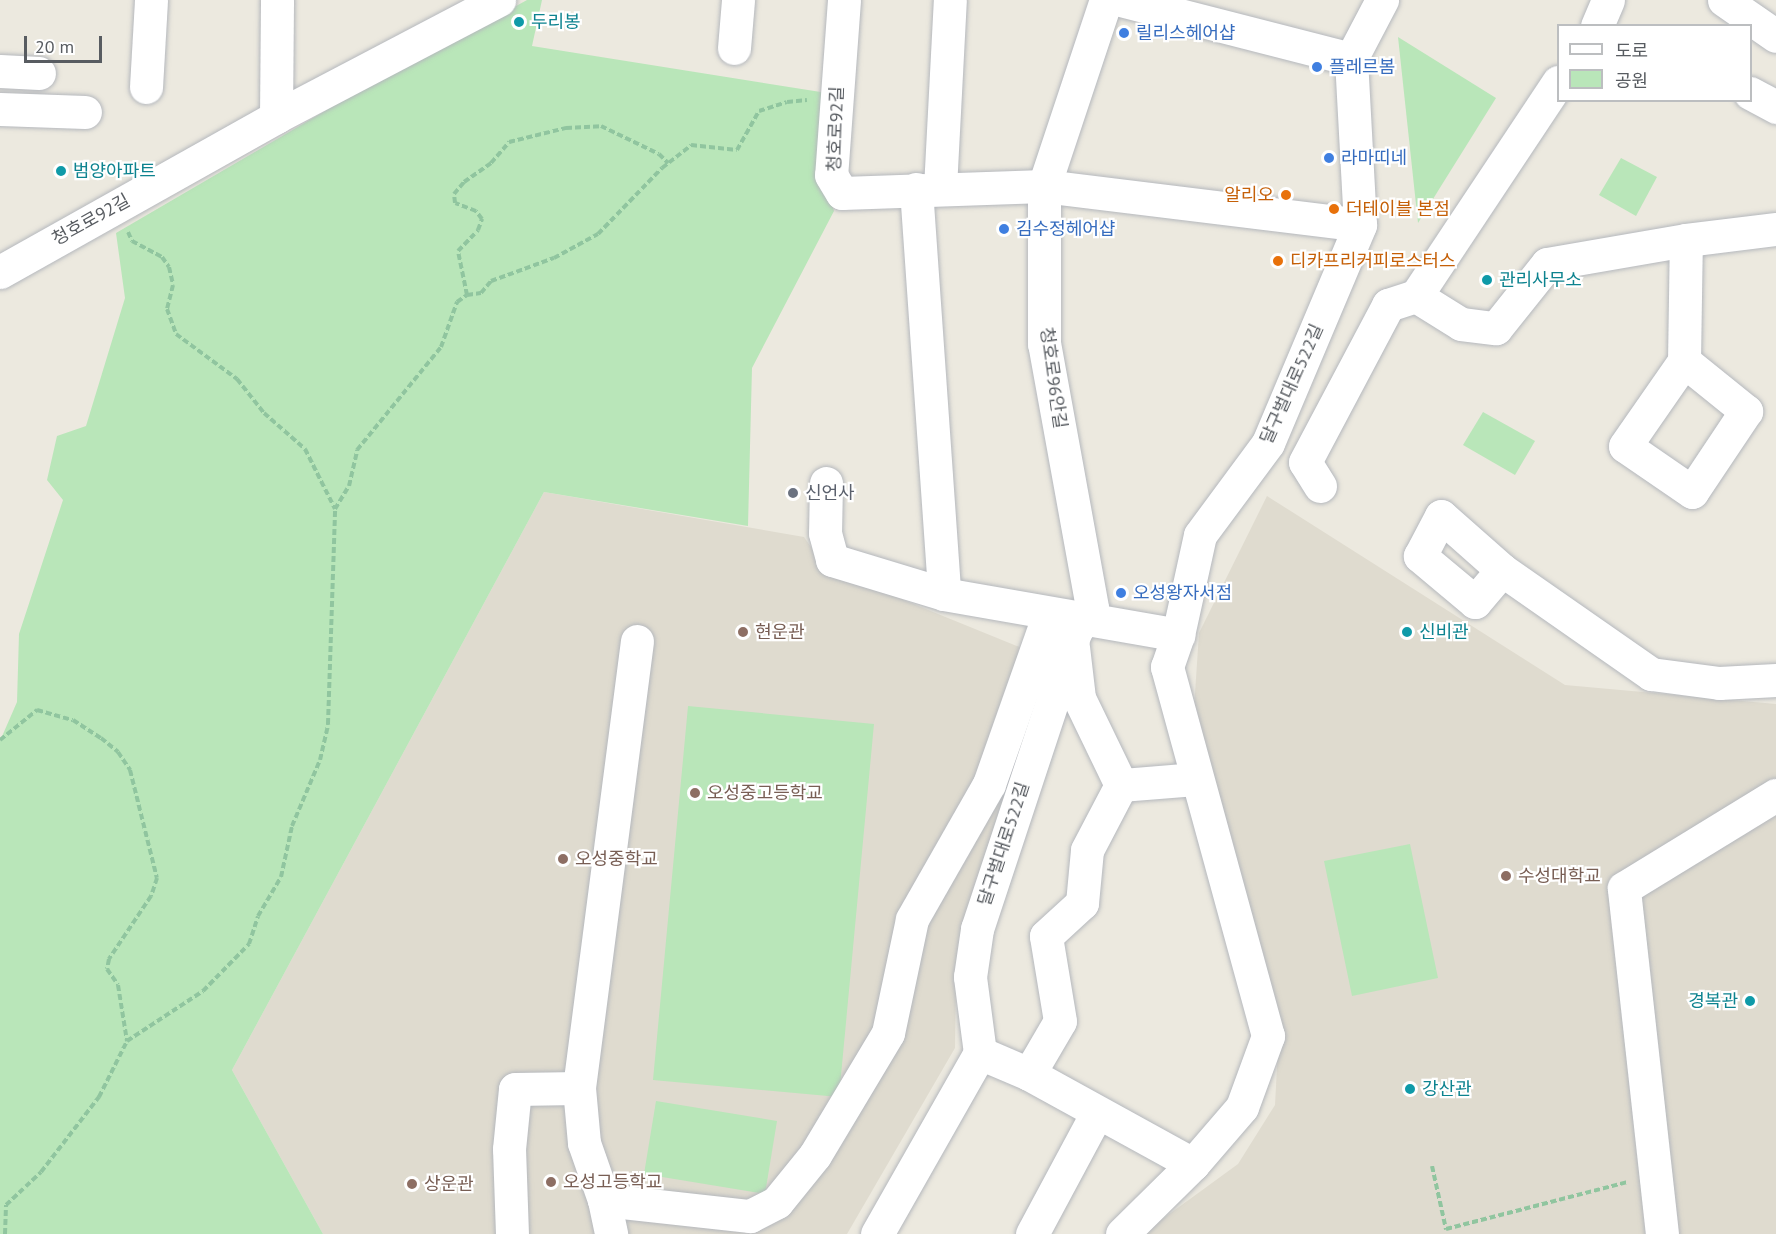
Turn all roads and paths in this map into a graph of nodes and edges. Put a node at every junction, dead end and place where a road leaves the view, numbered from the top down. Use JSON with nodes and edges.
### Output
{"nodes":[{"id":1,"x":151,"y":0,"type":"edge"},
{"id":2,"x":277,"y":0,"type":"edge"},
{"id":3,"x":499,"y":0,"type":"edge"},
{"id":4,"x":738,"y":0,"type":"edge"},
{"id":5,"x":844,"y":0,"type":"edge"},
{"id":6,"x":950,"y":0,"type":"edge"},
{"id":7,"x":1106,"y":0,"type":"edge"},
{"id":8,"x":1121,"y":0,"type":"edge"},
{"id":9,"x":1382,"y":0,"type":"edge"},
{"id":10,"x":1724,"y":0,"type":"edge"},
{"id":11,"x":1776,"y":36,"type":"edge"},
{"id":12,"x":735,"y":48,"type":"dead end"},
{"id":13,"x":1351,"y":59,"type":"junction"},
{"id":14,"x":0,"y":71,"type":"edge"},
{"id":15,"x":39,"y":73,"type":"dead end"},
{"id":16,"x":1557,"y":84,"type":"edge"},
{"id":17,"x":146,"y":87,"type":"dead end"},
{"id":18,"x":1752,"y":94,"type":"edge"},
{"id":19,"x":810,"y":100,"type":"dead end"},
{"id":20,"x":1776,"y":107,"type":"edge"},
{"id":21,"x":0,"y":109,"type":"edge"},
{"id":22,"x":85,"y":112,"type":"dead end"},
{"id":23,"x":276,"y":117,"type":"junction"},
{"id":24,"x":668,"y":163,"type":"junction"},
{"id":25,"x":1044,"y":186,"type":"junction"},
{"id":26,"x":928,"y":188,"type":"junction"},
{"id":27,"x":131,"y":198,"type":"junction"},
{"id":28,"x":1360,"y":225,"type":"junction"},
{"id":29,"x":1776,"y":230,"type":"edge"},
{"id":30,"x":1686,"y":240,"type":"junction"},
{"id":31,"x":0,"y":272,"type":"edge"},
{"id":32,"x":467,"y":295,"type":"junction"},
{"id":33,"x":1416,"y":296,"type":"junction"},
{"id":34,"x":1684,"y":361,"type":"dead end"},
{"id":35,"x":826,"y":483,"type":"dead end"},
{"id":36,"x":1320,"y":486,"type":"dead end"},
{"id":37,"x":334,"y":509,"type":"junction"},
{"id":38,"x":1502,"y":570,"type":"dead end"},
{"id":39,"x":944,"y":594,"type":"junction"},
{"id":40,"x":1049,"y":614,"type":"junction"},
{"id":41,"x":1077,"y":630,"type":"junction"},
{"id":42,"x":1178,"y":635,"type":"junction"},
{"id":43,"x":637,"y":641,"type":"dead end"},
{"id":44,"x":1776,"y":680,"type":"edge"},
{"id":45,"x":0,"y":740,"type":"edge"},
{"id":46,"x":1195,"y":779,"type":"junction"},
{"id":47,"x":1121,"y":785,"type":"junction"},
{"id":48,"x":1776,"y":795,"type":"edge"},
{"id":49,"x":127,"y":1041,"type":"junction"},
{"id":50,"x":980,"y":1053,"type":"junction"},
{"id":51,"x":1029,"y":1074,"type":"junction"},
{"id":52,"x":579,"y":1088,"type":"junction"},
{"id":53,"x":1097,"y":1113,"type":"junction"},
{"id":54,"x":1193,"y":1164,"type":"junction"},
{"id":55,"x":1432,"y":1166,"type":"dead end"},
{"id":56,"x":1655,"y":1174,"type":"junction"},
{"id":57,"x":604,"y":1200,"type":"junction"},
{"id":58,"x":698,"y":1223,"type":"edge"},
{"id":59,"x":1446,"y":1232,"type":"edge"},
{"id":60,"x":5,"y":1234,"type":"edge"},
{"id":61,"x":512,"y":1234,"type":"edge"},
{"id":62,"x":611,"y":1234,"type":"edge"},
{"id":63,"x":877,"y":1234,"type":"edge"},
{"id":64,"x":1032,"y":1234,"type":"edge"},
{"id":65,"x":1122,"y":1234,"type":"edge"},
{"id":66,"x":1662,"y":1234,"type":"edge"}],
"edges":[{"from":1,"to":17,"type":"street"},
{"from":2,"to":23,"type":"street"},
{"from":3,"to":23,"type":"street","name":"청호로92길"},
{"from":4,"to":12,"type":"street"},
{"from":5,"to":26,"type":"street","name":"청호로92길"},
{"from":6,"to":26,"type":"street"},
{"from":7,"to":25,"type":"street","name":"청호로96안길"},
{"from":8,"to":13,"type":"street"},
{"from":9,"to":13,"type":"street"},
{"from":10,"to":11,"type":"street"},
{"from":13,"to":28,"type":"street","name":"달구벌대로522길"},
{"from":14,"to":15,"type":"street"},
{"from":16,"to":33,"type":"street"},
{"from":18,"to":20,"type":"street"},
{"from":19,"to":24,"type":"path"},
{"from":21,"to":22,"type":"street"},
{"from":23,"to":27,"type":"street","name":"청호로92길"},
{"from":24,"to":32,"type":"path"},
{"from":24,"to":32,"type":"path"},
{"from":25,"to":26,"type":"street","name":"청호로92길"},
{"from":25,"to":28,"type":"street"},
{"from":25,"to":41,"type":"street","name":"청호로96안길"},
{"from":26,"to":39,"type":"street"},
{"from":27,"to":31,"type":"street","name":"청호로92길"},
{"from":27,"to":37,"type":"path"},
{"from":28,"to":42,"type":"street","name":"달구벌대로522길"},
{"from":29,"to":30,"type":"street"},
{"from":30,"to":33,"type":"street"},
{"from":30,"to":34,"type":"street"},
{"from":32,"to":37,"type":"path"},
{"from":33,"to":36,"type":"street"},
{"from":35,"to":39,"type":"street"},
{"from":37,"to":49,"type":"path"},
{"from":38,"to":44,"type":"street"},
{"from":39,"to":40,"type":"street"},
{"from":40,"to":41,"type":"street"},
{"from":40,"to":58,"type":"street"},
{"from":41,"to":42,"type":"street"},
{"from":41,"to":47,"type":"street"},
{"from":41,"to":50,"type":"street","name":"달구벌대로522길"},
{"from":42,"to":46,"type":"street","name":"달구벌대로522길"},
{"from":43,"to":52,"type":"street"},
{"from":45,"to":49,"type":"path"},
{"from":46,"to":47,"type":"street"},
{"from":46,"to":54,"type":"street","name":"달구벌대로522길"},
{"from":47,"to":51,"type":"street"},
{"from":48,"to":56,"type":"street"},
{"from":49,"to":60,"type":"path"},
{"from":50,"to":51,"type":"street"},
{"from":50,"to":63,"type":"street"},
{"from":51,"to":53,"type":"street"},
{"from":52,"to":57,"type":"street"},
{"from":52,"to":61,"type":"street"},
{"from":53,"to":54,"type":"street"},
{"from":53,"to":64,"type":"street"},
{"from":54,"to":65,"type":"street","name":"달구벌대로522길"},
{"from":55,"to":59,"type":"path"},
{"from":56,"to":59,"type":"path"},
{"from":56,"to":66,"type":"street"},
{"from":57,"to":58,"type":"street"},
{"from":57,"to":62,"type":"street"}]}
